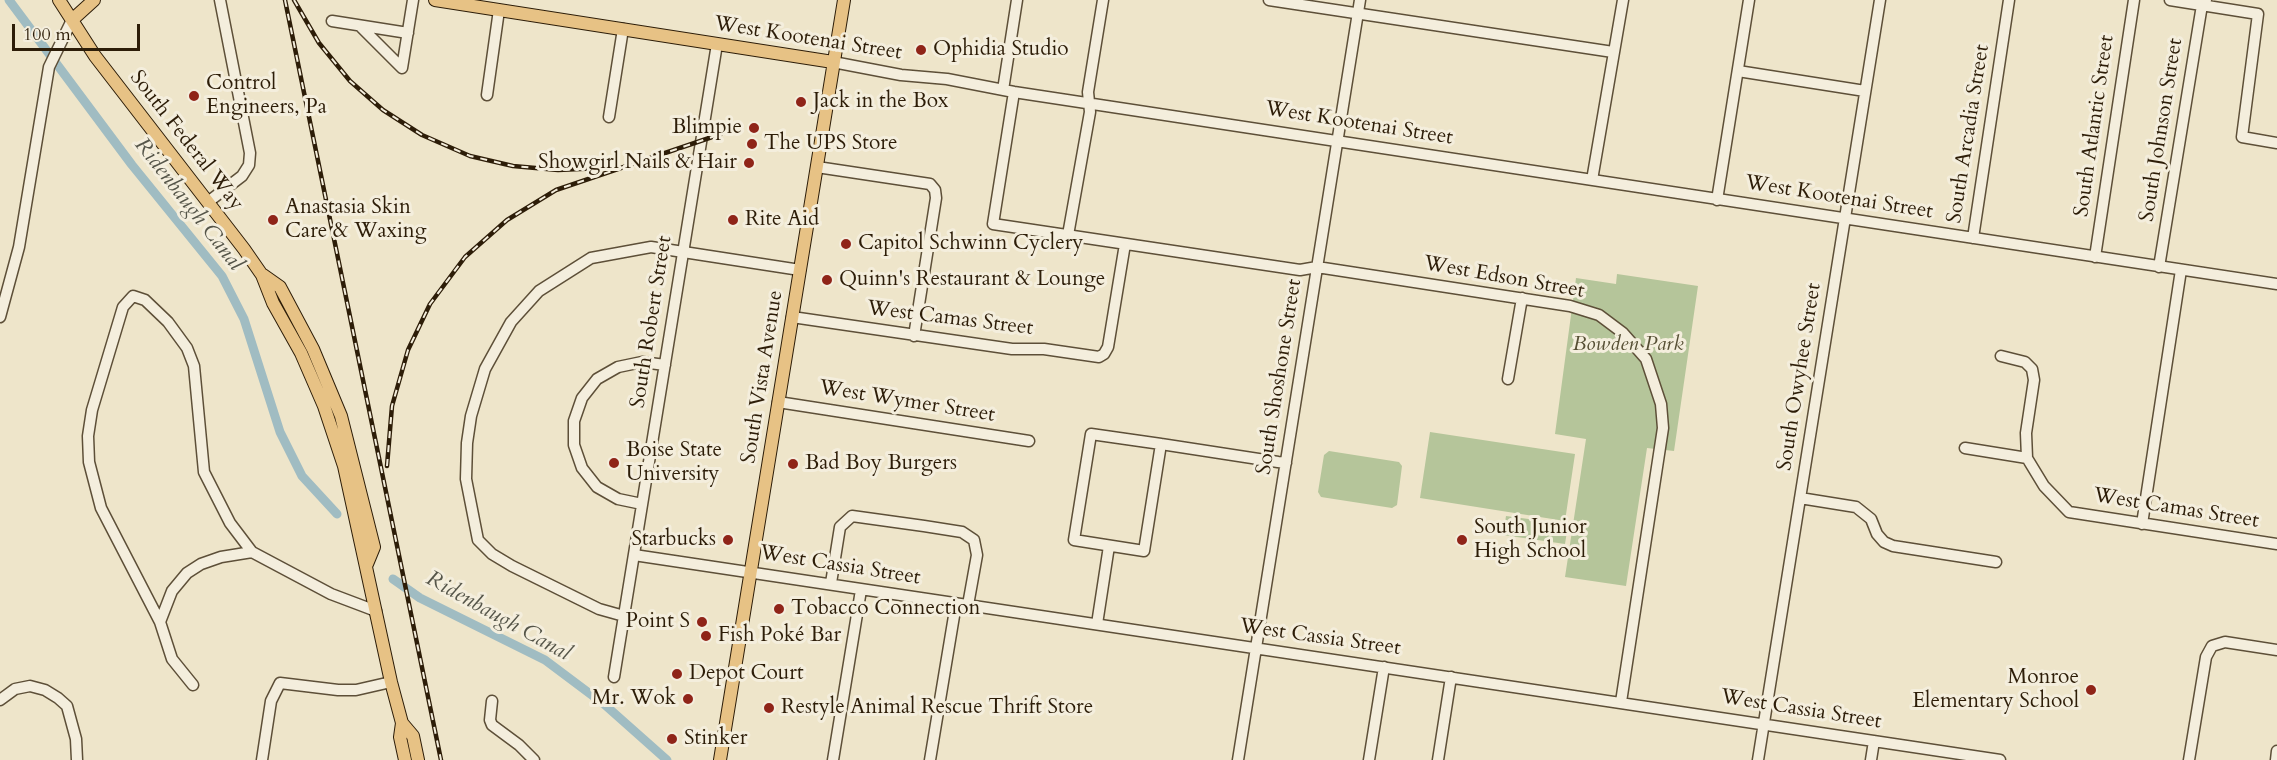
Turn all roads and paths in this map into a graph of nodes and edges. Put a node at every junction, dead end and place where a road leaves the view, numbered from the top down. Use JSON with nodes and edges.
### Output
{"nodes":[{"id":1,"x":59,"y":0,"type":"edge"},
{"id":2,"x":94,"y":0,"type":"edge"},
{"id":3,"x":220,"y":0,"type":"edge"},
{"id":4,"x":413,"y":0,"type":"edge"},
{"id":5,"x":435,"y":0,"type":"edge"},
{"id":6,"x":843,"y":0,"type":"edge"},
{"id":7,"x":1017,"y":0,"type":"edge"},
{"id":8,"x":1103,"y":0,"type":"edge"},
{"id":9,"x":1269,"y":0,"type":"edge"},
{"id":10,"x":1360,"y":0,"type":"edge"},
{"id":11,"x":1623,"y":0,"type":"edge"},
{"id":12,"x":1749,"y":0,"type":"edge"},
{"id":13,"x":1880,"y":0,"type":"edge"},
{"id":14,"x":2009,"y":0,"type":"edge"},
{"id":15,"x":2134,"y":0,"type":"edge"},
{"id":16,"x":2170,"y":0,"type":"edge"},
{"id":17,"x":2204,"y":3,"type":"edge"},
{"id":18,"x":499,"y":10,"type":"junction"},
{"id":19,"x":1358,"y":14,"type":"junction"},
{"id":20,"x":72,"y":20,"type":"junction"},
{"id":21,"x":332,"y":21,"type":"dead end"},
{"id":22,"x":360,"y":25,"type":"junction"},
{"id":23,"x":624,"y":29,"type":"junction"},
{"id":24,"x":408,"y":33,"type":"junction"},
{"id":25,"x":717,"y":44,"type":"junction"},
{"id":26,"x":1613,"y":52,"type":"junction"},
{"id":27,"x":833,"y":62,"type":"junction"},
{"id":28,"x":1738,"y":71,"type":"junction"},
{"id":29,"x":1003,"y":90,"type":"junction"},
{"id":30,"x":1865,"y":91,"type":"junction"},
{"id":31,"x":1014,"y":92,"type":"junction"},
{"id":32,"x":487,"y":95,"type":"dead end"},
{"id":33,"x":1090,"y":104,"type":"junction"},
{"id":34,"x":609,"y":117,"type":"dead end"},
{"id":35,"x":1338,"y":141,"type":"junction"},
{"id":36,"x":2277,"y":143,"type":"edge"},
{"id":37,"x":816,"y":167,"type":"junction"},
{"id":38,"x":1592,"y":180,"type":"junction"},
{"id":39,"x":1717,"y":200,"type":"junction"},
{"id":40,"x":208,"y":202,"type":"junction"},
{"id":41,"x":1845,"y":220,"type":"junction"},
{"id":42,"x":1068,"y":235,"type":"junction"},
{"id":43,"x":1972,"y":238,"type":"junction"},
{"id":44,"x":1125,"y":244,"type":"junction"},
{"id":45,"x":684,"y":251,"type":"junction"},
{"id":46,"x":2095,"y":257,"type":"junction"},
{"id":47,"x":1317,"y":267,"type":"junction"},
{"id":48,"x":2159,"y":267,"type":"junction"},
{"id":49,"x":800,"y":270,"type":"junction"},
{"id":50,"x":2181,"y":270,"type":"junction"},
{"id":51,"x":2277,"y":284,"type":"edge"},
{"id":52,"x":1522,"y":298,"type":"junction"},
{"id":53,"x":0,"y":317,"type":"edge"},
{"id":54,"x":792,"y":317,"type":"junction"},
{"id":55,"x":914,"y":336,"type":"junction"},
{"id":56,"x":2001,"y":356,"type":"dead end"},
{"id":57,"x":665,"y":366,"type":"junction"},
{"id":58,"x":1509,"y":379,"type":"dead end"},
{"id":59,"x":778,"y":402,"type":"junction"},
{"id":60,"x":1029,"y":441,"type":"dead end"},
{"id":61,"x":1161,"y":444,"type":"junction"},
{"id":62,"x":1965,"y":448,"type":"dead end"},
{"id":63,"x":2027,"y":458,"type":"junction"},
{"id":64,"x":1286,"y":464,"type":"junction"},
{"id":65,"x":1800,"y":498,"type":"junction"},
{"id":66,"x":642,"y":504,"type":"junction"},
{"id":67,"x":2142,"y":524,"type":"junction"},
{"id":68,"x":2277,"y":544,"type":"edge"},
{"id":69,"x":1109,"y":546,"type":"junction"},
{"id":70,"x":252,"y":552,"type":"junction"},
{"id":71,"x":634,"y":555,"type":"junction"},
{"id":72,"x":1996,"y":562,"type":"dead end"},
{"id":73,"x":751,"y":572,"type":"junction"},
{"id":74,"x":831,"y":583,"type":"junction"},
{"id":75,"x":861,"y":590,"type":"junction"},
{"id":76,"x":956,"y":604,"type":"junction"},
{"id":77,"x":968,"y":605,"type":"junction"},
{"id":78,"x":376,"y":610,"type":"junction"},
{"id":79,"x":624,"y":616,"type":"junction"},
{"id":80,"x":160,"y":622,"type":"junction"},
{"id":81,"x":1097,"y":624,"type":"junction"},
{"id":82,"x":1257,"y":649,"type":"junction"},
{"id":83,"x":2277,"y":650,"type":"edge"},
{"id":84,"x":1384,"y":667,"type":"junction"},
{"id":85,"x":1451,"y":676,"type":"junction"},
{"id":86,"x":614,"y":678,"type":"dead end"},
{"id":87,"x":391,"y":682,"type":"junction"},
{"id":88,"x":193,"y":685,"type":"dead end"},
{"id":89,"x":0,"y":700,"type":"edge"},
{"id":90,"x":492,"y":700,"type":"dead end"},
{"id":91,"x":1621,"y":702,"type":"junction"},
{"id":92,"x":402,"y":723,"type":"junction"},
{"id":93,"x":1763,"y":724,"type":"junction"},
{"id":94,"x":1875,"y":741,"type":"junction"},
{"id":95,"x":2277,"y":752,"type":"edge"},
{"id":96,"x":1977,"y":758,"type":"edge"},
{"id":97,"x":77,"y":760,"type":"edge"},
{"id":98,"x":262,"y":760,"type":"edge"},
{"id":99,"x":405,"y":760,"type":"edge"},
{"id":100,"x":418,"y":760,"type":"edge"},
{"id":101,"x":534,"y":760,"type":"edge"},
{"id":102,"x":720,"y":760,"type":"edge"},
{"id":103,"x":833,"y":760,"type":"edge"},
{"id":104,"x":930,"y":760,"type":"edge"},
{"id":105,"x":1238,"y":760,"type":"edge"},
{"id":106,"x":1369,"y":760,"type":"edge"},
{"id":107,"x":1438,"y":760,"type":"edge"},
{"id":108,"x":1758,"y":760,"type":"edge"},
{"id":109,"x":1871,"y":760,"type":"edge"},
{"id":110,"x":2000,"y":760,"type":"edge"},
{"id":111,"x":2189,"y":760,"type":"edge"},
{"id":112,"x":2276,"y":760,"type":"edge"}],
"edges":[{"from":1,"to":20,"type":"main road","name":"South Federal Way"},
{"from":2,"to":20,"type":"main road"},
{"from":3,"to":40,"type":"street"},
{"from":4,"to":24,"type":"street"},
{"from":5,"to":18,"type":"main road","name":"West Kootenai Street"},
{"from":6,"to":27,"type":"main road","name":"South Vista Avenue"},
{"from":7,"to":29,"type":"street"},
{"from":8,"to":33,"type":"street"},
{"from":9,"to":19,"type":"street"},
{"from":10,"to":19,"type":"street","name":"South Shoshone Street"},
{"from":11,"to":26,"type":"street"},
{"from":12,"to":28,"type":"street"},
{"from":13,"to":30,"type":"street","name":"South Owyhee Street"},
{"from":14,"to":43,"type":"street","name":"South Arcadia Street"},
{"from":15,"to":46,"type":"street","name":"South Atlantic Street"},
{"from":16,"to":17,"type":"street"},
{"from":17,"to":36,"type":"street"},
{"from":17,"to":48,"type":"street","name":"South Johnson Street"},
{"from":18,"to":23,"type":"main road","name":"West Kootenai Street"},
{"from":18,"to":32,"type":"street"},
{"from":19,"to":26,"type":"street"},
{"from":19,"to":35,"type":"street","name":"South Shoshone Street"},
{"from":20,"to":40,"type":"main road","name":"South Federal Way"},
{"from":20,"to":53,"type":"street"},
{"from":21,"to":22,"type":"street"},
{"from":22,"to":24,"type":"street"},
{"from":22,"to":24,"type":"street"},
{"from":23,"to":25,"type":"main road","name":"West Kootenai Street"},
{"from":23,"to":34,"type":"street"},
{"from":25,"to":27,"type":"main road","name":"West Kootenai Street"},
{"from":25,"to":45,"type":"street","name":"South Robert Street"},
{"from":26,"to":38,"type":"street"},
{"from":27,"to":29,"type":"street","name":"West Kootenai Street"},
{"from":27,"to":37,"type":"main road","name":"South Vista Avenue"},
{"from":28,"to":30,"type":"street"},
{"from":28,"to":39,"type":"street"},
{"from":29,"to":31,"type":"street","name":"West Kootenai Street"},
{"from":30,"to":41,"type":"street","name":"South Owyhee Street"},
{"from":31,"to":33,"type":"street","name":"West Kootenai Street"},
{"from":31,"to":42,"type":"street","name":"West Edson Street"},
{"from":33,"to":35,"type":"street","name":"West Kootenai Street"},
{"from":33,"to":42,"type":"street"},
{"from":35,"to":38,"type":"street","name":"West Kootenai Street"},
{"from":35,"to":47,"type":"street","name":"South Shoshone Street"},
{"from":37,"to":49,"type":"main road","name":"South Vista Avenue"},
{"from":37,"to":55,"type":"street"},
{"from":38,"to":39,"type":"street","name":"West Kootenai Street"},
{"from":39,"to":41,"type":"street","name":"West Kootenai Street"},
{"from":40,"to":78,"type":"main road","name":"South Federal Way"},
{"from":41,"to":43,"type":"street","name":"West Kootenai Street"},
{"from":41,"to":65,"type":"street","name":"South Owyhee Street"},
{"from":42,"to":44,"type":"street","name":"West Edson Street"},
{"from":43,"to":46,"type":"street","name":"West Kootenai Street"},
{"from":44,"to":47,"type":"street","name":"West Edson Street"},
{"from":44,"to":55,"type":"street","name":"West Camas Street"},
{"from":45,"to":49,"type":"street"},
{"from":45,"to":57,"type":"street","name":"South Robert Street"},
{"from":45,"to":79,"type":"street"},
{"from":46,"to":48,"type":"street","name":"West Kootenai Street"},
{"from":47,"to":52,"type":"street","name":"West Edson Street"},
{"from":47,"to":64,"type":"street","name":"South Shoshone Street"},
{"from":48,"to":50,"type":"street","name":"West Kootenai Street"},
{"from":49,"to":54,"type":"main road","name":"South Vista Avenue"},
{"from":50,"to":51,"type":"street","name":"West Kootenai Street"},
{"from":50,"to":67,"type":"street"},
{"from":52,"to":58,"type":"street"},
{"from":52,"to":91,"type":"street","name":"West Edson Street"},
{"from":54,"to":55,"type":"street","name":"West Camas Street"},
{"from":54,"to":59,"type":"main road","name":"South Vista Avenue"},
{"from":56,"to":63,"type":"street"},
{"from":57,"to":66,"type":"street","name":"South Robert Street"},
{"from":57,"to":66,"type":"street"},
{"from":59,"to":60,"type":"street","name":"West Wymer Street"},
{"from":59,"to":73,"type":"main road","name":"South Vista Avenue"},
{"from":61,"to":64,"type":"street"},
{"from":61,"to":69,"type":"street"},
{"from":61,"to":69,"type":"street"},
{"from":62,"to":63,"type":"street"},
{"from":63,"to":67,"type":"street","name":"West Camas Street"},
{"from":64,"to":82,"type":"street","name":"South Shoshone Street"},
{"from":65,"to":72,"type":"street"},
{"from":65,"to":93,"type":"street","name":"South Owyhee Street"},
{"from":66,"to":71,"type":"street","name":"South Robert Street"},
{"from":67,"to":68,"type":"street","name":"West Camas Street"},
{"from":69,"to":81,"type":"street"},
{"from":70,"to":78,"type":"street"},
{"from":70,"to":80,"type":"street"},
{"from":70,"to":80,"type":"street"},
{"from":71,"to":73,"type":"street","name":"West Cassia Street"},
{"from":71,"to":79,"type":"street","name":"South Robert Street"},
{"from":73,"to":74,"type":"street","name":"West Cassia Street"},
{"from":73,"to":102,"type":"main road","name":"South Vista Avenue"},
{"from":74,"to":75,"type":"street","name":"West Cassia Street"},
{"from":74,"to":77,"type":"street"},
{"from":75,"to":76,"type":"street","name":"West Cassia Street"},
{"from":75,"to":103,"type":"street"},
{"from":76,"to":77,"type":"street","name":"West Cassia Street"},
{"from":76,"to":104,"type":"street"},
{"from":77,"to":81,"type":"street","name":"West Cassia Street"},
{"from":78,"to":87,"type":"main road","name":"South Federal Way"},
{"from":79,"to":86,"type":"street","name":"South Robert Street"},
{"from":80,"to":88,"type":"street"},
{"from":81,"to":82,"type":"street","name":"West Cassia Street"},
{"from":82,"to":84,"type":"street","name":"West Cassia Street"},
{"from":82,"to":105,"type":"street","name":"South Shoshone Street"},
{"from":83,"to":111,"type":"street"},
{"from":84,"to":85,"type":"street","name":"West Cassia Street"},
{"from":84,"to":106,"type":"street"},
{"from":85,"to":91,"type":"street","name":"West Cassia Street"},
{"from":85,"to":107,"type":"street"},
{"from":87,"to":92,"type":"main road","name":"South Federal Way"},
{"from":87,"to":98,"type":"street"},
{"from":89,"to":97,"type":"street"},
{"from":90,"to":101,"type":"street"},
{"from":91,"to":93,"type":"street","name":"West Cassia Street"},
{"from":92,"to":99,"type":"main road","name":"South Federal Way"},
{"from":92,"to":100,"type":"main road","name":"South Federal Way"},
{"from":93,"to":94,"type":"street","name":"West Cassia Street"},
{"from":93,"to":108,"type":"street","name":"South Owyhee Street"},
{"from":94,"to":96,"type":"street","name":"West Cassia Street"},
{"from":94,"to":109,"type":"street"},
{"from":95,"to":112,"type":"street"},
{"from":96,"to":110,"type":"street","name":"West Cassia Street"}]}
